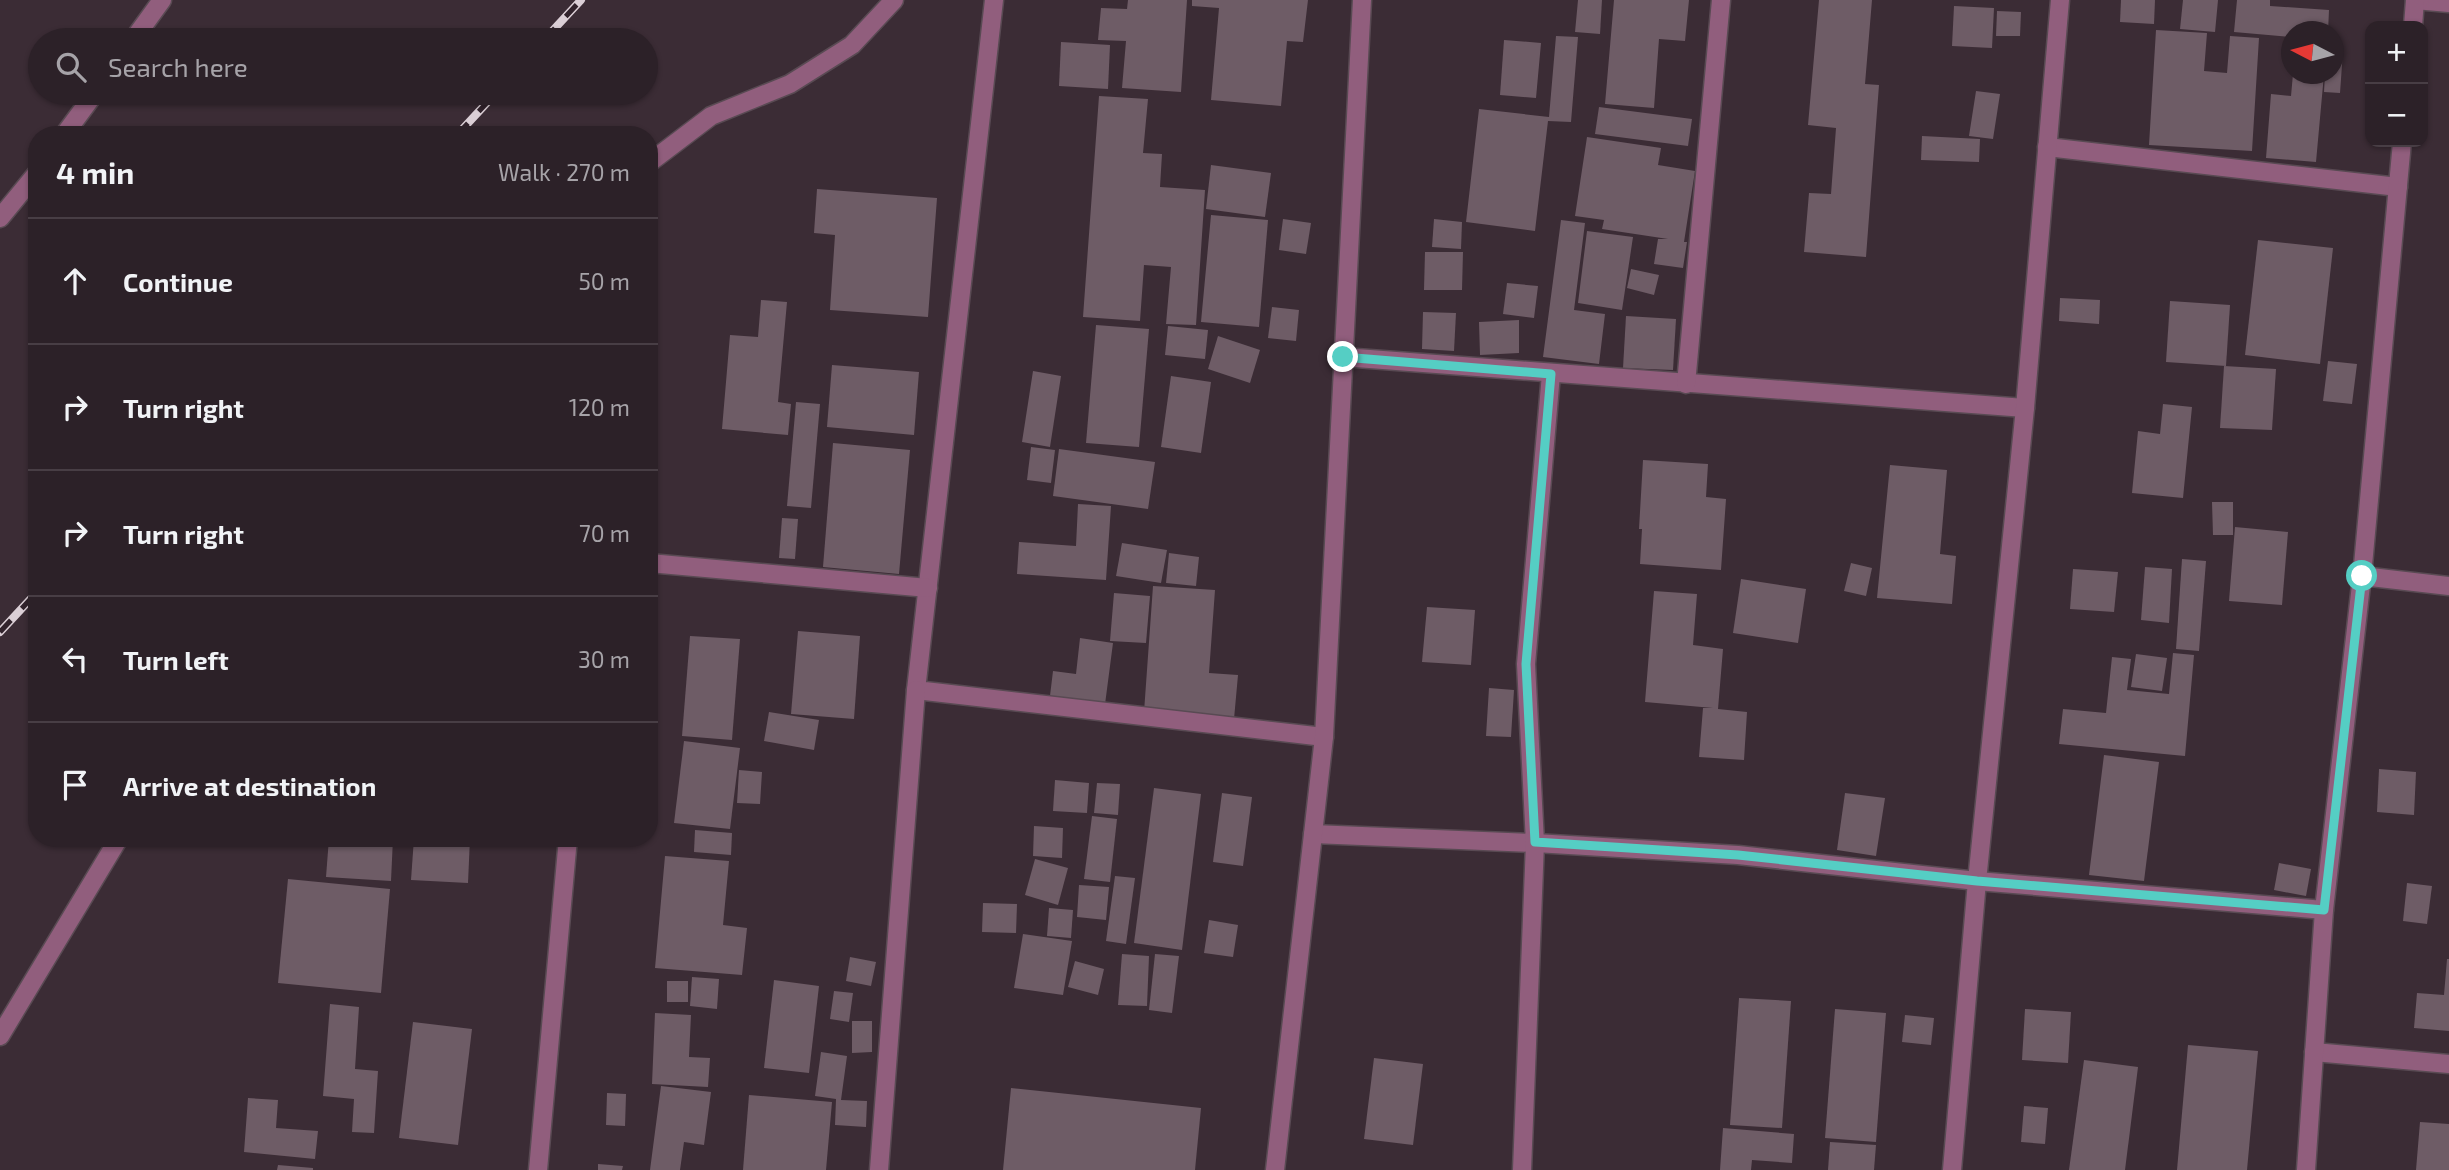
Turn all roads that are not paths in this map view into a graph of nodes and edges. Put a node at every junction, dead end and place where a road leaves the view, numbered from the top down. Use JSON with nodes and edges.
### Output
{"nodes":[{"id":1,"x":162,"y":0,"type":"edge"},
{"id":2,"x":894,"y":0,"type":"edge"},
{"id":3,"x":995,"y":0,"type":"edge"},
{"id":4,"x":1362,"y":0,"type":"edge"},
{"id":5,"x":1721,"y":0,"type":"edge"},
{"id":6,"x":2060,"y":0,"type":"edge"},
{"id":7,"x":2415,"y":0,"type":"edge"},
{"id":8,"x":2449,"y":2,"type":"edge"},
{"id":9,"x":2413,"y":21,"type":"edge"},
{"id":10,"x":142,"y":28,"type":"edge"},
{"id":11,"x":86,"y":105,"type":"edge"},
{"id":12,"x":71,"y":126,"type":"edge"},
{"id":13,"x":2047,"y":147,"type":"junction"},
{"id":14,"x":2402,"y":147,"type":"edge"},
{"id":15,"x":658,"y":156,"type":"edge"},
{"id":16,"x":28,"y":184,"type":"edge"},
{"id":17,"x":2398,"y":187,"type":"junction"},
{"id":18,"x":0,"y":218,"type":"edge"},
{"id":19,"x":1343,"y":357,"type":"junction"},
{"id":20,"x":1551,"y":374,"type":"junction"},
{"id":21,"x":1686,"y":384,"type":"junction"},
{"id":22,"x":2025,"y":408,"type":"junction"},
{"id":23,"x":658,"y":564,"type":"edge"},
{"id":24,"x":2362,"y":576,"type":"junction"},
{"id":25,"x":2449,"y":586,"type":"edge"},
{"id":26,"x":928,"y":588,"type":"junction"},
{"id":27,"x":916,"y":690,"type":"junction"},
{"id":28,"x":1324,"y":737,"type":"junction"},
{"id":29,"x":1313,"y":834,"type":"junction"},
{"id":30,"x":1535,"y":842,"type":"junction"},
{"id":31,"x":114,"y":847,"type":"edge"},
{"id":32,"x":567,"y":847,"type":"edge"},
{"id":33,"x":1977,"y":881,"type":"junction"},
{"id":34,"x":2324,"y":910,"type":"junction"},
{"id":35,"x":0,"y":1036,"type":"edge"},
{"id":36,"x":2314,"y":1052,"type":"junction"},
{"id":37,"x":2449,"y":1064,"type":"edge"},
{"id":38,"x":538,"y":1170,"type":"edge"},
{"id":39,"x":879,"y":1170,"type":"edge"},
{"id":40,"x":1275,"y":1170,"type":"edge"},
{"id":41,"x":1522,"y":1170,"type":"edge"},
{"id":42,"x":1952,"y":1170,"type":"edge"},
{"id":43,"x":2306,"y":1170,"type":"edge"}],
"edges":[{"from":1,"to":10,"type":"street"},
{"from":2,"to":15,"type":"street"},
{"from":3,"to":26,"type":"street"},
{"from":4,"to":19,"type":"street"},
{"from":5,"to":21,"type":"street"},
{"from":6,"to":13,"type":"street"},
{"from":7,"to":8,"type":"street"},
{"from":7,"to":9,"type":"street"},
{"from":11,"to":12,"type":"street"},
{"from":13,"to":17,"type":"street"},
{"from":13,"to":22,"type":"street"},
{"from":14,"to":17,"type":"street"},
{"from":16,"to":18,"type":"street"},
{"from":17,"to":24,"type":"street"},
{"from":19,"to":20,"type":"street"},
{"from":19,"to":28,"type":"street"},
{"from":20,"to":21,"type":"street"},
{"from":20,"to":30,"type":"street"},
{"from":21,"to":22,"type":"street"},
{"from":22,"to":33,"type":"street"},
{"from":23,"to":26,"type":"street"},
{"from":24,"to":25,"type":"street"},
{"from":24,"to":34,"type":"street"},
{"from":26,"to":27,"type":"street"},
{"from":27,"to":28,"type":"street"},
{"from":27,"to":39,"type":"street"},
{"from":28,"to":29,"type":"street"},
{"from":29,"to":30,"type":"street"},
{"from":29,"to":40,"type":"street"},
{"from":30,"to":33,"type":"street"},
{"from":30,"to":41,"type":"street"},
{"from":31,"to":35,"type":"street"},
{"from":32,"to":38,"type":"street"},
{"from":33,"to":34,"type":"street"},
{"from":33,"to":42,"type":"street"},
{"from":34,"to":36,"type":"street"},
{"from":36,"to":37,"type":"street"},
{"from":36,"to":43,"type":"street"}]}
